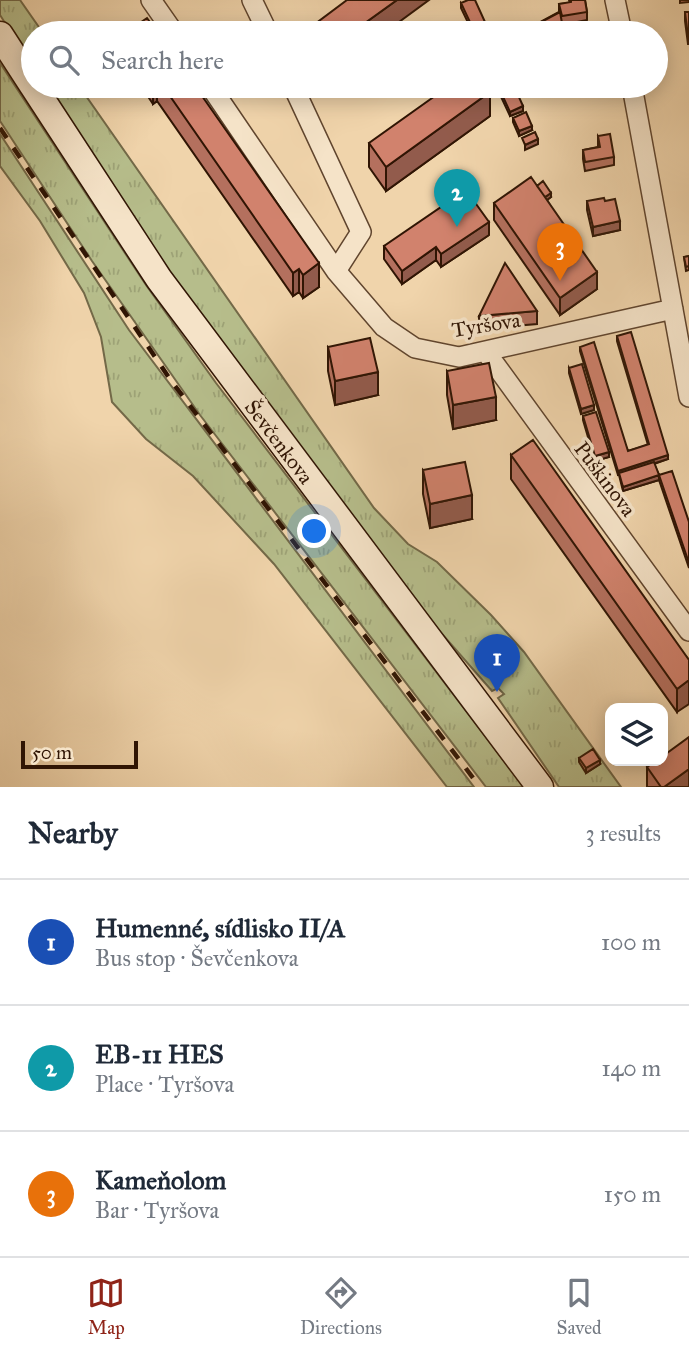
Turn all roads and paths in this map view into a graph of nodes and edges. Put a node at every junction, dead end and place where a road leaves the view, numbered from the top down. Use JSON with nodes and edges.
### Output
{"nodes":[{"id":1,"x":151,"y":0,"type":"edge"},
{"id":2,"x":252,"y":0,"type":"edge"},
{"id":3,"x":615,"y":0,"type":"edge"},
{"id":4,"x":166,"y":21,"type":"edge"},
{"id":5,"x":262,"y":21,"type":"edge"},
{"id":6,"x":619,"y":21,"type":"edge"},
{"id":7,"x":0,"y":35,"type":"edge"},
{"id":8,"x":21,"y":67,"type":"edge"},
{"id":9,"x":41,"y":98,"type":"edge"},
{"id":10,"x":218,"y":98,"type":"edge"},
{"id":11,"x":299,"y":98,"type":"edge"},
{"id":12,"x":634,"y":98,"type":"edge"},
{"id":13,"x":336,"y":271,"type":"junction"},
{"id":14,"x":673,"y":309,"type":"junction"},
{"id":15,"x":486,"y":352,"type":"junction"},
{"id":16,"x":689,"y":397,"type":"edge"},
{"id":17,"x":689,"y":631,"type":"edge"},
{"id":18,"x":540,"y":787,"type":"edge"}],
"edges":[{"from":1,"to":4,"type":"street"},
{"from":2,"to":5,"type":"street"},
{"from":3,"to":6,"type":"street"},
{"from":7,"to":8,"type":"main road","name":"Ševčenkova"},
{"from":9,"to":18,"type":"main road","name":"Ševčenkova"},
{"from":10,"to":13,"type":"street","name":"Tyršova"},
{"from":11,"to":13,"type":"street"},
{"from":12,"to":14,"type":"street"},
{"from":13,"to":15,"type":"street","name":"Tyršova"},
{"from":14,"to":15,"type":"street","name":"Tyršova"},
{"from":14,"to":16,"type":"street"},
{"from":15,"to":17,"type":"street","name":"Puškinova"}]}
